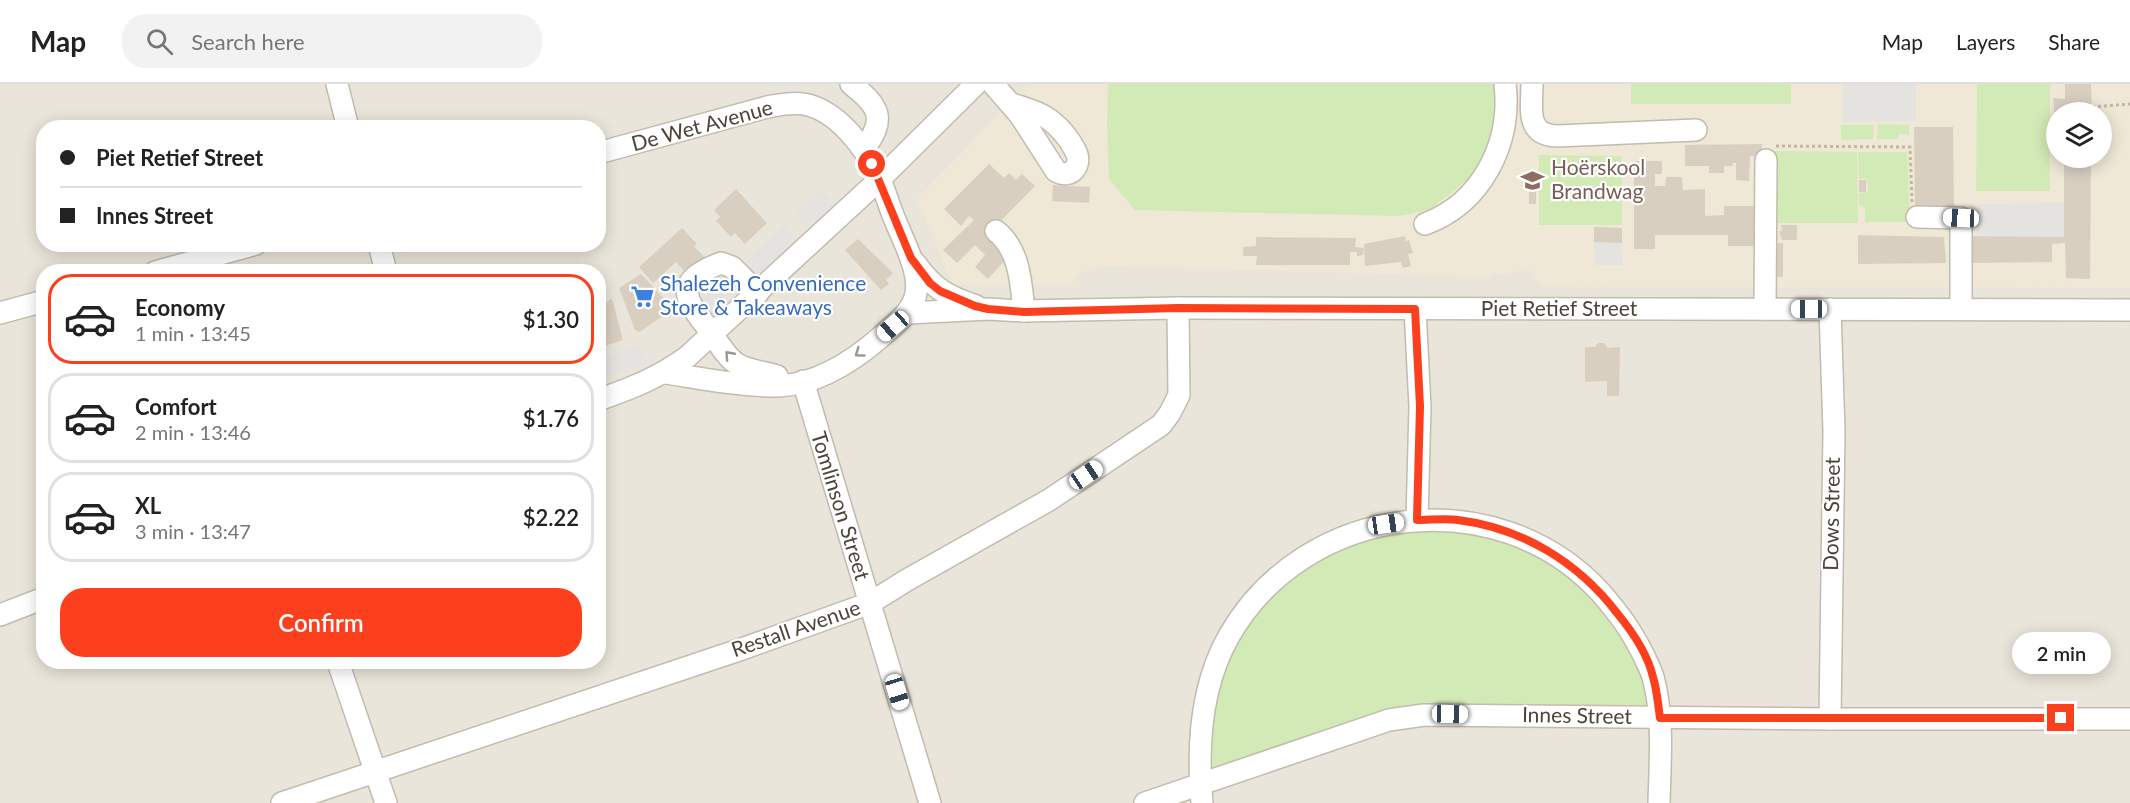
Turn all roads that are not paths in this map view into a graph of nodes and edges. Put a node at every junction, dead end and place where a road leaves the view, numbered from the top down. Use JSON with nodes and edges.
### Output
{"nodes":[{"id":1,"x":337,"y":84,"type":"edge"},
{"id":2,"x":851,"y":84,"type":"edge"},
{"id":3,"x":976,"y":84,"type":"edge"},
{"id":4,"x":993,"y":84,"type":"edge"},
{"id":5,"x":1505,"y":84,"type":"edge"},
{"id":6,"x":1532,"y":84,"type":"edge"},
{"id":7,"x":1012,"y":104,"type":"dead end"},
{"id":8,"x":346,"y":120,"type":"edge"},
{"id":9,"x":1696,"y":130,"type":"dead end"},
{"id":10,"x":864,"y":149,"type":"junction"},
{"id":11,"x":606,"y":151,"type":"edge"},
{"id":12,"x":1766,"y":160,"type":"road end"},
{"id":13,"x":880,"y":179,"type":"junction"},
{"id":14,"x":1917,"y":217,"type":"road end"},
{"id":15,"x":1425,"y":224,"type":"dead end"},
{"id":16,"x":996,"y":231,"type":"dead end"},
{"id":17,"x":227,"y":252,"type":"edge"},
{"id":18,"x":911,"y":258,"type":"junction"},
{"id":19,"x":184,"y":264,"type":"edge"},
{"id":20,"x":758,"y":292,"type":"junction"},
{"id":21,"x":36,"y":303,"type":"edge"},
{"id":22,"x":1178,"y":308,"type":"junction"},
{"id":23,"x":988,"y":309,"type":"junction"},
{"id":24,"x":1415,"y":309,"type":"junction"},
{"id":25,"x":1765,"y":309,"type":"junction"},
{"id":26,"x":1830,"y":309,"type":"junction"},
{"id":27,"x":1961,"y":309,"type":"junction"},
{"id":28,"x":2130,"y":310,"type":"edge"},
{"id":29,"x":1024,"y":312,"type":"junction"},
{"id":30,"x":0,"y":313,"type":"edge"},
{"id":31,"x":908,"y":313,"type":"junction"},
{"id":32,"x":712,"y":334,"type":"junction"},
{"id":33,"x":666,"y":373,"type":"junction"},
{"id":34,"x":797,"y":383,"type":"junction"},
{"id":35,"x":606,"y":397,"type":"edge"},
{"id":36,"x":1417,"y":520,"type":"junction"},
{"id":37,"x":36,"y":601,"type":"edge"},
{"id":38,"x":870,"y":603,"type":"junction"},
{"id":39,"x":0,"y":615,"type":"edge"},
{"id":40,"x":340,"y":669,"type":"edge"},
{"id":41,"x":1660,"y":718,"type":"junction"},
{"id":42,"x":2130,"y":718,"type":"edge"},
{"id":43,"x":1830,"y":719,"type":"junction"},
{"id":44,"x":375,"y":771,"type":"junction"},
{"id":45,"x":1201,"y":794,"type":"edge"},
{"id":46,"x":282,"y":803,"type":"edge"},
{"id":47,"x":386,"y":803,"type":"edge"},
{"id":48,"x":930,"y":803,"type":"edge"},
{"id":49,"x":1145,"y":803,"type":"edge"},
{"id":50,"x":1659,"y":803,"type":"edge"}],
"edges":[{"from":1,"to":8,"type":"street"},
{"from":2,"to":10,"type":"street"},
{"from":3,"to":13,"type":"street"},
{"from":4,"to":7,"type":"street"},
{"from":5,"to":15,"type":"street"},
{"from":6,"to":9,"type":"street"},
{"from":10,"to":11,"type":"street","name":"De Wet Avenue"},
{"from":10,"to":13,"type":"street","name":"De Wet Avenue"},
{"from":12,"to":25,"type":"street"},
{"from":13,"to":18,"type":"street","name":"Piet Retief Street"},
{"from":13,"to":20,"type":"street"},
{"from":14,"to":27,"type":"street"},
{"from":16,"to":29,"type":"street"},
{"from":17,"to":19,"type":"street"},
{"from":18,"to":23,"type":"street","name":"Piet Retief Street"},
{"from":18,"to":31,"type":"street","name":"Piet Retief Street"},
{"from":20,"to":32,"type":"street"},
{"from":20,"to":32,"type":"street"},
{"from":21,"to":30,"type":"street"},
{"from":22,"to":24,"type":"street","name":"Piet Retief Street"},
{"from":22,"to":29,"type":"street","name":"Piet Retief Street"},
{"from":22,"to":38,"type":"street","name":"Restall Avenue"},
{"from":23,"to":29,"type":"street","name":"Piet Retief Street"},
{"from":23,"to":31,"type":"street","name":"Piet Retief Street"},
{"from":24,"to":25,"type":"street","name":"Piet Retief Street"},
{"from":24,"to":36,"type":"street"},
{"from":25,"to":26,"type":"street","name":"Piet Retief Street"},
{"from":26,"to":27,"type":"street","name":"Piet Retief Street"},
{"from":26,"to":43,"type":"street","name":"Dows Street"},
{"from":27,"to":28,"type":"street","name":"Piet Retief Street"},
{"from":31,"to":34,"type":"street","one_way":true},
{"from":32,"to":33,"type":"street"},
{"from":34,"to":32,"type":"street","one_way":true},
{"from":33,"to":34,"type":"street"},
{"from":33,"to":35,"type":"street"},
{"from":34,"to":38,"type":"street","name":"Tomlinson Street"},
{"from":36,"to":41,"type":"street"},
{"from":36,"to":45,"type":"street"},
{"from":37,"to":39,"type":"street"},
{"from":38,"to":44,"type":"street","name":"Restall Avenue"},
{"from":38,"to":48,"type":"street","name":"Tomlinson Street"},
{"from":40,"to":44,"type":"street"},
{"from":41,"to":43,"type":"street","name":"Innes Street"},
{"from":41,"to":45,"type":"street","name":"Innes Street"},
{"from":41,"to":50,"type":"street"},
{"from":42,"to":43,"type":"street","name":"Innes Street"},
{"from":44,"to":46,"type":"street","name":"Restall Avenue"},
{"from":44,"to":47,"type":"street"},
{"from":45,"to":49,"type":"street","name":"Innes Street"}]}
